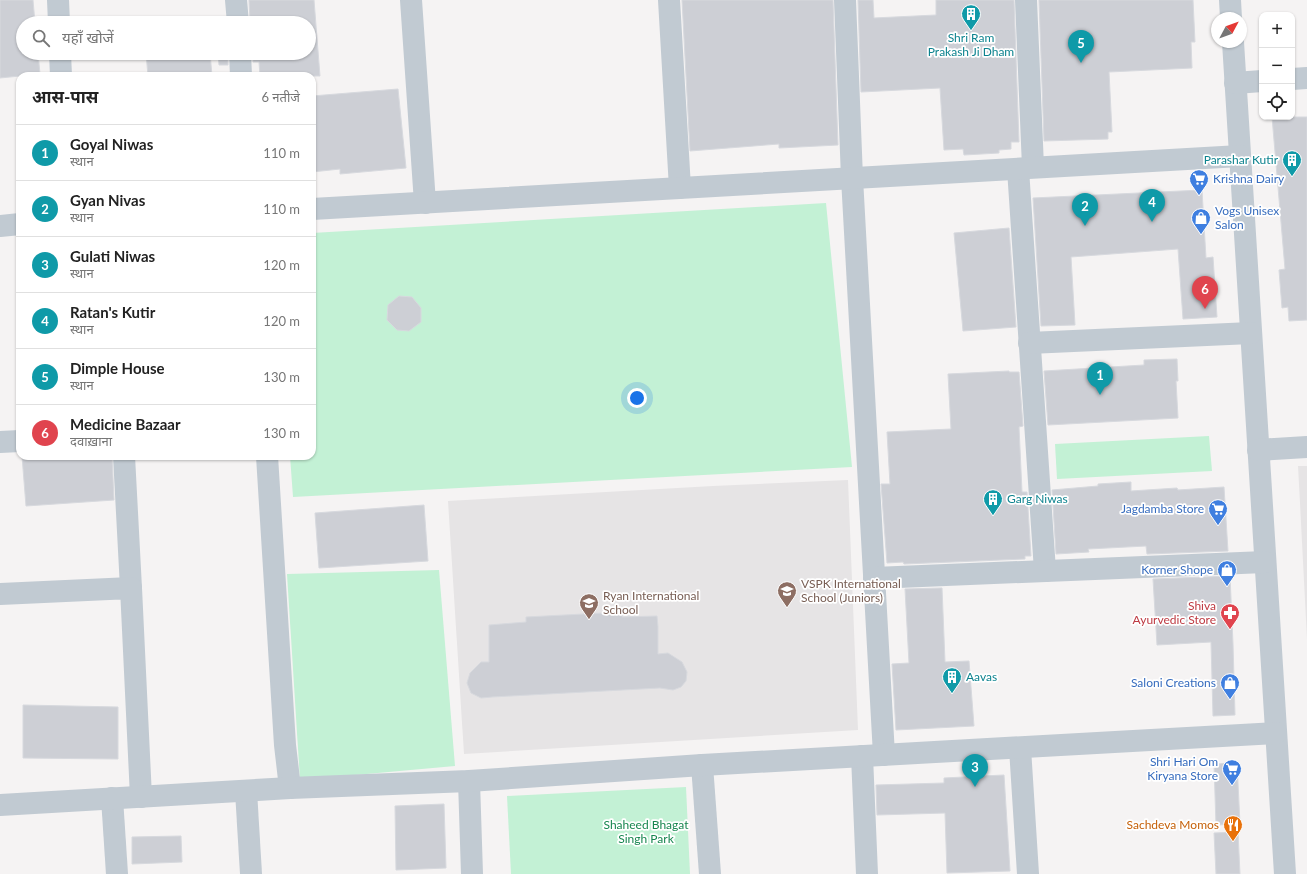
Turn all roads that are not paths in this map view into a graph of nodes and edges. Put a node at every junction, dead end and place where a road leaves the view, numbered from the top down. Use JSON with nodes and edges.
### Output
{"nodes":[{"id":1,"x":58,"y":0,"type":"edge"},
{"id":2,"x":236,"y":0,"type":"edge"},
{"id":3,"x":411,"y":0,"type":"edge"},
{"id":4,"x":668,"y":0,"type":"edge"},
{"id":5,"x":845,"y":0,"type":"edge"},
{"id":6,"x":1026,"y":0,"type":"edge"},
{"id":7,"x":1230,"y":0,"type":"edge"},
{"id":8,"x":1231,"y":12,"type":"edge"},
{"id":9,"x":59,"y":16,"type":"edge"},
{"id":10,"x":237,"y":16,"type":"edge"},
{"id":11,"x":1233,"y":48,"type":"edge"},
{"id":12,"x":60,"y":60,"type":"edge"},
{"id":13,"x":240,"y":60,"type":"edge"},
{"id":14,"x":61,"y":72,"type":"edge"},
{"id":15,"x":241,"y":72,"type":"edge"},
{"id":16,"x":1307,"y":78,"type":"edge"},
{"id":17,"x":1295,"y":79,"type":"edge"},
{"id":18,"x":1259,"y":81,"type":"edge"},
{"id":19,"x":1235,"y":83,"type":"junction"},
{"id":20,"x":1240,"y":156,"type":"junction"},
{"id":21,"x":1025,"y":168,"type":"junction"},
{"id":22,"x":852,"y":178,"type":"junction"},
{"id":23,"x":680,"y":188,"type":"junction"},
{"id":24,"x":426,"y":203,"type":"junction"},
{"id":25,"x":316,"y":209,"type":"edge"},
{"id":26,"x":16,"y":224,"type":"edge"},
{"id":27,"x":0,"y":226,"type":"edge"},
{"id":28,"x":1251,"y":333,"type":"junction"},
{"id":29,"x":1029,"y":343,"type":"junction"},
{"id":30,"x":16,"y":441,"type":"edge"},
{"id":31,"x":0,"y":442,"type":"edge"},
{"id":32,"x":1307,"y":447,"type":"edge"},
{"id":33,"x":1258,"y":450,"type":"junction"},
{"id":34,"x":124,"y":460,"type":"edge"},
{"id":35,"x":267,"y":460,"type":"edge"},
{"id":36,"x":1265,"y":562,"type":"junction"},
{"id":37,"x":1044,"y":571,"type":"junction"},
{"id":38,"x":874,"y":578,"type":"junction"},
{"id":39,"x":131,"y":588,"type":"junction"},
{"id":40,"x":0,"y":594,"type":"edge"},
{"id":41,"x":1276,"y":733,"type":"junction"},
{"id":42,"x":1020,"y":748,"type":"junction"},
{"id":43,"x":884,"y":755,"type":"junction"},
{"id":44,"x":862,"y":756,"type":"junction"},
{"id":45,"x":702,"y":765,"type":"junction"},
{"id":46,"x":468,"y":781,"type":"junction"},
{"id":47,"x":290,"y":788,"type":"junction"},
{"id":48,"x":246,"y":791,"type":"junction"},
{"id":49,"x":141,"y":797,"type":"junction"},
{"id":50,"x":112,"y":798,"type":"junction"},
{"id":51,"x":0,"y":804,"type":"edge"},
{"id":52,"x":117,"y":874,"type":"edge"},
{"id":53,"x":251,"y":874,"type":"edge"},
{"id":54,"x":472,"y":874,"type":"edge"},
{"id":55,"x":710,"y":874,"type":"edge"},
{"id":56,"x":866,"y":874,"type":"edge"},
{"id":57,"x":1028,"y":874,"type":"edge"},
{"id":58,"x":1285,"y":874,"type":"edge"}],
"edges":[{"from":1,"to":9,"type":"street"},
{"from":2,"to":10,"type":"street"},
{"from":3,"to":24,"type":"street"},
{"from":4,"to":23,"type":"street"},
{"from":5,"to":22,"type":"street"},
{"from":6,"to":21,"type":"street"},
{"from":7,"to":8,"type":"street"},
{"from":11,"to":19,"type":"street"},
{"from":12,"to":14,"type":"street"},
{"from":13,"to":15,"type":"street"},
{"from":16,"to":17,"type":"street"},
{"from":18,"to":19,"type":"street"},
{"from":19,"to":20,"type":"street"},
{"from":20,"to":21,"type":"street"},
{"from":20,"to":28,"type":"street"},
{"from":21,"to":22,"type":"street"},
{"from":21,"to":29,"type":"street"},
{"from":22,"to":23,"type":"street"},
{"from":22,"to":38,"type":"street"},
{"from":23,"to":24,"type":"street"},
{"from":24,"to":25,"type":"street"},
{"from":26,"to":27,"type":"street"},
{"from":28,"to":29,"type":"street"},
{"from":28,"to":33,"type":"street"},
{"from":29,"to":37,"type":"street"},
{"from":30,"to":31,"type":"street"},
{"from":32,"to":33,"type":"street"},
{"from":33,"to":36,"type":"street"},
{"from":34,"to":39,"type":"street"},
{"from":35,"to":47,"type":"street"},
{"from":36,"to":37,"type":"street"},
{"from":36,"to":41,"type":"street"},
{"from":37,"to":38,"type":"street"},
{"from":38,"to":43,"type":"street"},
{"from":39,"to":40,"type":"street"},
{"from":39,"to":49,"type":"street"},
{"from":41,"to":42,"type":"street"},
{"from":41,"to":58,"type":"street"},
{"from":42,"to":43,"type":"street"},
{"from":42,"to":57,"type":"street"},
{"from":43,"to":44,"type":"street"},
{"from":44,"to":45,"type":"street"},
{"from":44,"to":56,"type":"street"},
{"from":45,"to":46,"type":"street"},
{"from":45,"to":55,"type":"street"},
{"from":46,"to":47,"type":"street"},
{"from":46,"to":54,"type":"street"},
{"from":47,"to":48,"type":"street"},
{"from":48,"to":49,"type":"street"},
{"from":48,"to":53,"type":"street"},
{"from":49,"to":50,"type":"street"},
{"from":50,"to":51,"type":"street"},
{"from":50,"to":52,"type":"street"}]}
